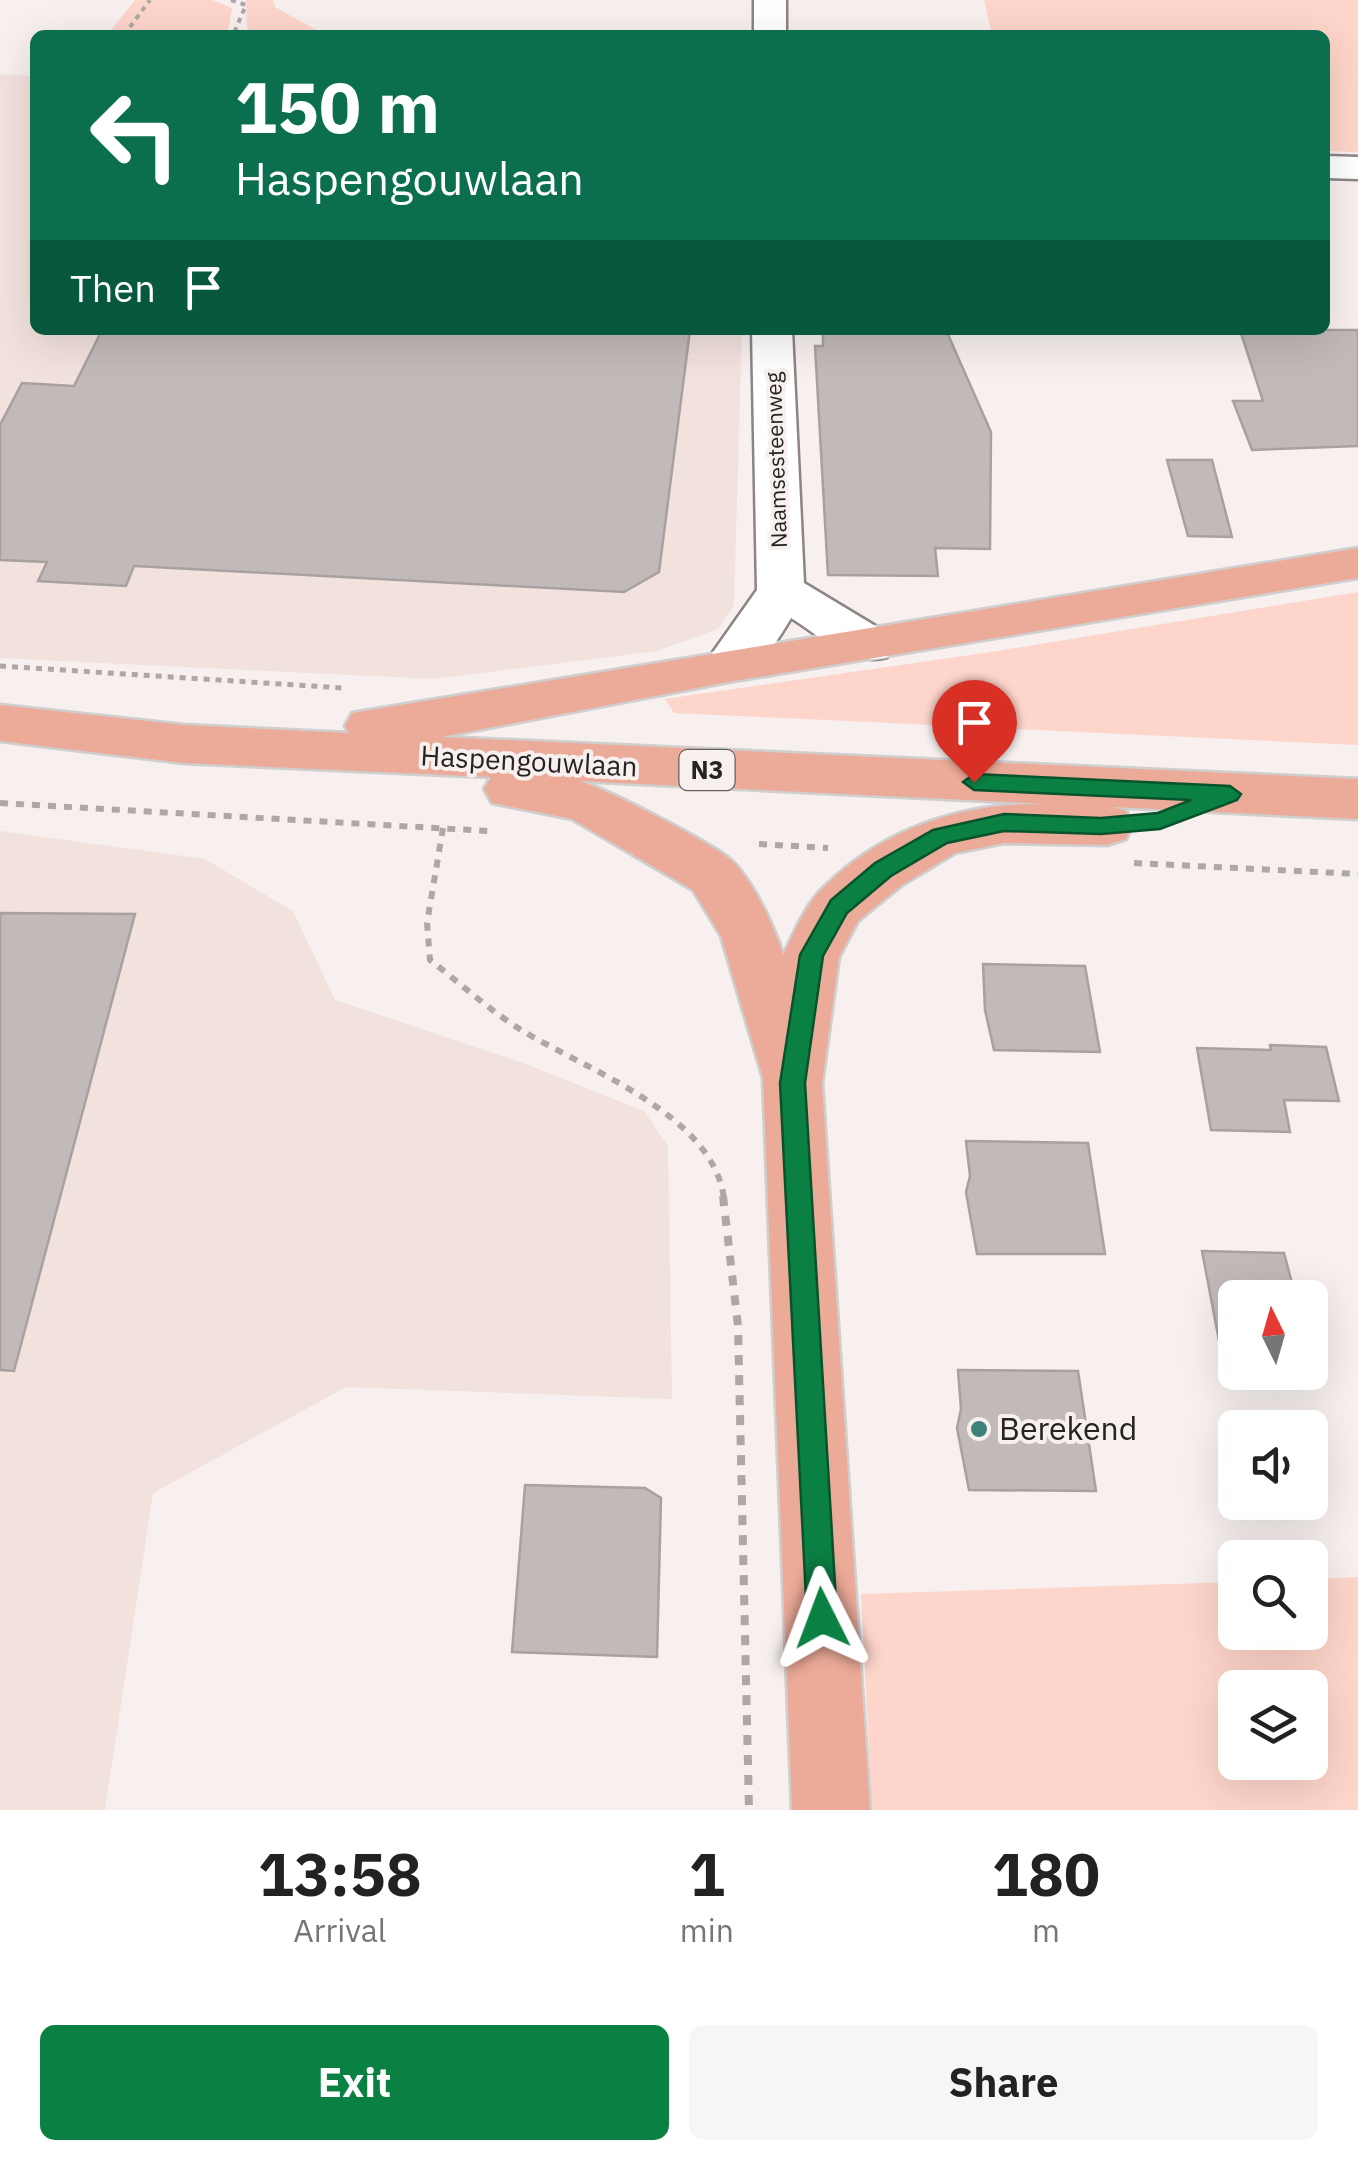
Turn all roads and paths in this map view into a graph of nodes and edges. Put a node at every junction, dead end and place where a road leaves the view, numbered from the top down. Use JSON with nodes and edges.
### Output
{"nodes":[{"id":1,"x":150,"y":0,"type":"edge"},
{"id":2,"x":231,"y":0,"type":"edge"},
{"id":3,"x":770,"y":0,"type":"edge"},
{"id":4,"x":128,"y":30,"type":"edge"},
{"id":5,"x":235,"y":30,"type":"edge"},
{"id":6,"x":770,"y":30,"type":"edge"},
{"id":7,"x":1330,"y":168,"type":"edge"},
{"id":8,"x":1358,"y":168,"type":"edge"},
{"id":9,"x":772,"y":335,"type":"edge"},
{"id":10,"x":1358,"y":563,"type":"edge"},
{"id":11,"x":781,"y":590,"type":"junction"},
{"id":12,"x":870,"y":645,"type":"junction"},
{"id":13,"x":0,"y":666,"type":"edge"},
{"id":14,"x":728,"y":666,"type":"junction"},
{"id":15,"x":362,"y":689,"type":"dead end"},
{"id":16,"x":0,"y":724,"type":"edge"},
{"id":17,"x":184,"y":744,"type":"junction"},
{"id":18,"x":1230,"y":794,"type":"junction"},
{"id":19,"x":1358,"y":799,"type":"edge"},
{"id":20,"x":0,"y":803,"type":"edge"},
{"id":21,"x":443,"y":828,"type":"junction"},
{"id":22,"x":501,"y":832,"type":"dead end"},
{"id":23,"x":759,"y":844,"type":"dead end"},
{"id":24,"x":828,"y":848,"type":"dead end"},
{"id":25,"x":1120,"y":862,"type":"dead end"},
{"id":26,"x":1358,"y":874,"type":"edge"},
{"id":27,"x":792,"y":1083,"type":"junction"},
{"id":28,"x":749,"y":1810,"type":"edge"},
{"id":29,"x":831,"y":1810,"type":"edge"}],
"edges":[{"from":1,"to":4,"type":"path"},
{"from":2,"to":5,"type":"path"},
{"from":3,"to":6,"type":"street"},
{"from":7,"to":8,"type":"street"},
{"from":9,"to":11,"type":"street","name":"Naamsesteenweg"},
{"from":10,"to":12,"type":"main road"},
{"from":11,"to":12,"type":"street"},
{"from":11,"to":14,"type":"street"},
{"from":12,"to":14,"type":"main road"},
{"from":13,"to":15,"type":"path"},
{"from":14,"to":17,"type":"main road"},
{"from":16,"to":17,"type":"main road","name":"Haspengouwlaan","number":"N3"},
{"from":17,"to":18,"type":"main road","name":"Haspengouwlaan","number":"N3"},
{"from":17,"to":27,"type":"main road"},
{"from":18,"to":19,"type":"main road","name":"Haspengouwlaan","number":"N3"},
{"from":18,"to":27,"type":"main road"},
{"from":20,"to":21,"type":"path"},
{"from":21,"to":22,"type":"path"},
{"from":21,"to":28,"type":"path"},
{"from":23,"to":24,"type":"path"},
{"from":25,"to":26,"type":"path"},
{"from":27,"to":29,"type":"main road"}]}
